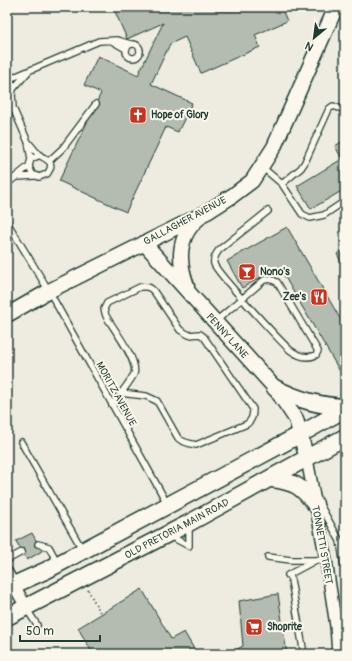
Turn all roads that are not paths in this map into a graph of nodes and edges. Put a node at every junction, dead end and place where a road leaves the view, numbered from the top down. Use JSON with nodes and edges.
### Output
{"nodes":[{"id":1,"x":336,"y":7,"type":"edge"},
{"id":2,"x":111,"y":40,"type":"junction"},
{"id":3,"x":130,"y":44,"type":"junction"},
{"id":4,"x":126,"y":49,"type":"junction"},
{"id":5,"x":29,"y":71,"type":"junction"},
{"id":6,"x":7,"y":80,"type":"edge"},
{"id":7,"x":13,"y":91,"type":"junction"},
{"id":8,"x":7,"y":98,"type":"edge"},
{"id":9,"x":7,"y":103,"type":"edge"},
{"id":10,"x":96,"y":104,"type":"dead end"},
{"id":11,"x":13,"y":108,"type":"junction"},
{"id":12,"x":345,"y":110,"type":"edge"},
{"id":13,"x":28,"y":142,"type":"junction"},
{"id":14,"x":40,"y":155,"type":"junction"},
{"id":15,"x":32,"y":159,"type":"junction"},
{"id":16,"x":49,"y":161,"type":"junction"},
{"id":17,"x":29,"y":166,"type":"junction"},
{"id":18,"x":262,"y":167,"type":"junction"},
{"id":19,"x":35,"y":176,"type":"junction"},
{"id":20,"x":17,"y":177,"type":"junction"},
{"id":21,"x":7,"y":184,"type":"edge"},
{"id":22,"x":282,"y":184,"type":"junction"},
{"id":23,"x":345,"y":201,"type":"edge"},
{"id":24,"x":268,"y":211,"type":"dead end"},
{"id":25,"x":207,"y":212,"type":"junction"},
{"id":26,"x":7,"y":222,"type":"edge"},
{"id":27,"x":144,"y":243,"type":"junction"},
{"id":28,"x":48,"y":291,"type":"junction"},
{"id":29,"x":191,"y":296,"type":"junction"},
{"id":30,"x":243,"y":299,"type":"junction"},
{"id":31,"x":7,"y":315,"type":"edge"},
{"id":32,"x":215,"y":322,"type":"junction"},
{"id":33,"x":275,"y":388,"type":"junction"},
{"id":34,"x":120,"y":393,"type":"junction"},
{"id":35,"x":112,"y":404,"type":"junction"},
{"id":36,"x":345,"y":408,"type":"edge"},
{"id":37,"x":301,"y":434,"type":"junction"},
{"id":38,"x":345,"y":437,"type":"edge"},
{"id":39,"x":21,"y":442,"type":"dead end"},
{"id":40,"x":307,"y":460,"type":"junction"},
{"id":41,"x":272,"y":479,"type":"junction"},
{"id":42,"x":314,"y":498,"type":"junction"},
{"id":43,"x":169,"y":505,"type":"junction"},
{"id":44,"x":38,"y":544,"type":"dead end"},
{"id":45,"x":83,"y":551,"type":"junction"},
{"id":46,"x":22,"y":552,"type":"dead end"},
{"id":47,"x":268,"y":557,"type":"dead end"},
{"id":48,"x":7,"y":560,"type":"edge"},
{"id":49,"x":321,"y":560,"type":"junction"},
{"id":50,"x":58,"y":564,"type":"junction"},
{"id":51,"x":345,"y":573,"type":"edge"},
{"id":52,"x":9,"y":582,"type":"edge"},
{"id":53,"x":26,"y":607,"type":"junction"},
{"id":54,"x":7,"y":617,"type":"edge"},
{"id":55,"x":37,"y":625,"type":"dead end"},
{"id":56,"x":341,"y":639,"type":"edge"},
{"id":57,"x":304,"y":654,"type":"edge"},
{"id":58,"x":338,"y":654,"type":"edge"}],
"edges":[{"from":1,"to":18,"type":"street","name":"GALLAGHER AVENUE"},
{"from":2,"to":3,"type":"lane"},
{"from":2,"to":4,"type":"lane"},
{"from":2,"to":5,"type":"lane"},
{"from":3,"to":4,"type":"lane"},
{"from":3,"to":4,"type":"lane"},
{"from":5,"to":6,"type":"lane"},
{"from":5,"to":7,"type":"lane"},
{"from":6,"to":7,"type":"lane"},
{"from":7,"to":8,"type":"lane"},
{"from":7,"to":11,"type":"lane"},
{"from":9,"to":11,"type":"lane"},
{"from":10,"to":16,"type":"lane"},
{"from":11,"to":13,"type":"lane"},
{"from":12,"to":22,"type":"lane"},
{"from":13,"to":14,"type":"lane"},
{"from":13,"to":15,"type":"lane"},
{"from":14,"to":15,"type":"lane"},
{"from":14,"to":16,"type":"lane"},
{"from":15,"to":17,"type":"lane"},
{"from":16,"to":19,"type":"lane"},
{"from":17,"to":19,"type":"lane"},
{"from":17,"to":20,"type":"lane"},
{"from":18,"to":22,"type":"lane"},
{"from":18,"to":25,"type":"street","name":"GALLAGHER AVENUE"},
{"from":19,"to":20,"type":"lane"},
{"from":20,"to":21,"type":"lane"},
{"from":22,"to":23,"type":"lane"},
{"from":24,"to":30,"type":"lane"},
{"from":25,"to":27,"type":"street","name":"GALLAGHER AVENUE"},
{"from":25,"to":29,"type":"street"},
{"from":26,"to":28,"type":"lane","name":"MORITZ AVENUE"},
{"from":27,"to":28,"type":"street","name":"GALLAGHER AVENUE"},
{"from":27,"to":29,"type":"street","name":"PENNY LANE"},
{"from":28,"to":31,"type":"street","name":"GALLAGHER AVENUE"},
{"from":28,"to":35,"type":"lane","name":"MORITZ AVENUE"},
{"from":29,"to":32,"type":"street","name":"PENNY LANE"},
{"from":30,"to":30,"type":"lane"},
{"from":30,"to":32,"type":"lane"},
{"from":32,"to":33,"type":"street","name":"PENNY LANE"},
{"from":33,"to":36,"type":"main road"},
{"from":33,"to":37,"type":"street","name":"PENNY LANE"},
{"from":34,"to":34,"type":"lane"},
{"from":34,"to":35,"type":"lane"},
{"from":35,"to":43,"type":"lane","name":"MORITZ AVENUE"},
{"from":36,"to":37,"type":"main road"},
{"from":37,"to":40,"type":"street","name":"PENNY LANE"},
{"from":37,"to":43,"type":"main road"},
{"from":38,"to":40,"type":"main road","name":"OLD PRETORIA MAIN ROAD"},
{"from":39,"to":45,"type":"lane"},
{"from":40,"to":41,"type":"main road","name":"OLD PRETORIA MAIN ROAD"},
{"from":40,"to":42,"type":"street","name":"TONNETTI STREET"},
{"from":41,"to":42,"type":"main road"},
{"from":41,"to":53,"type":"main road","name":"OLD PRETORIA MAIN ROAD"},
{"from":42,"to":49,"type":"street","name":"TONNETTI STREET"},
{"from":42,"to":51,"type":"lane"},
{"from":43,"to":45,"type":"main road"},
{"from":44,"to":50,"type":"lane"},
{"from":45,"to":50,"type":"main road"},
{"from":46,"to":48,"type":"lane"},
{"from":47,"to":49,"type":"lane"},
{"from":49,"to":56,"type":"street","name":"TONNETTI STREET"},
{"from":49,"to":57,"type":"lane"},
{"from":50,"to":52,"type":"main road"},
{"from":52,"to":53,"type":"street"},
{"from":53,"to":54,"type":"main road","name":"OLD PRETORIA MAIN ROAD"},
{"from":53,"to":55,"type":"lane"},
{"from":56,"to":58,"type":"street","name":"TONNETTI STREET"}]}
